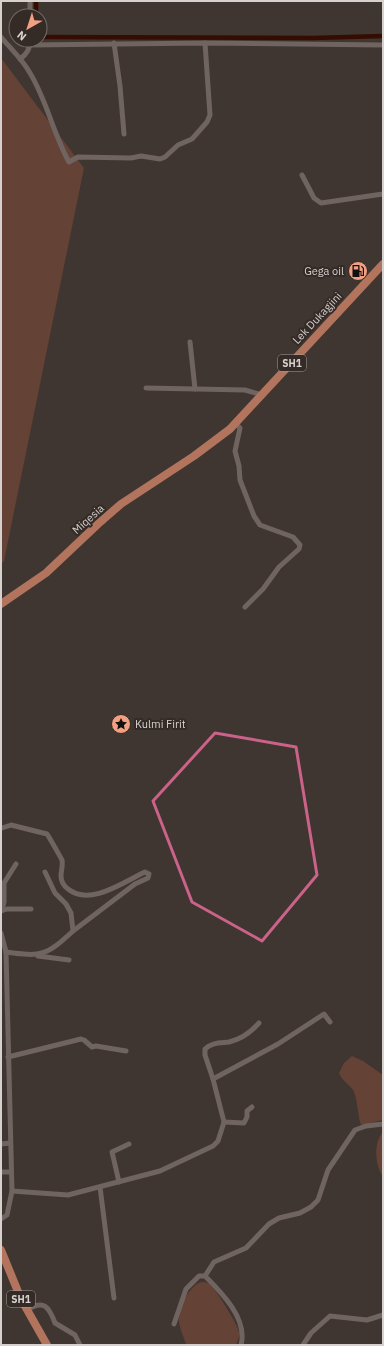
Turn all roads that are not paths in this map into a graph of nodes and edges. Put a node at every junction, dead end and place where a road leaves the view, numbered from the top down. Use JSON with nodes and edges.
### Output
{"nodes":[{"id":1,"x":1,"y":38,"type":"edge"},
{"id":2,"x":48,"y":42,"type":"edge"},
{"id":3,"x":114,"y":43,"type":"junction"},
{"id":4,"x":205,"y":43,"type":"junction"},
{"id":5,"x":383,"y":45,"type":"edge"},
{"id":6,"x":28,"y":48,"type":"edge"},
{"id":7,"x":20,"y":59,"type":"junction"},
{"id":8,"x":124,"y":134,"type":"dead end"},
{"id":9,"x":302,"y":175,"type":"dead end"},
{"id":10,"x":383,"y":194,"type":"edge"},
{"id":11,"x":383,"y":264,"type":"edge"},
{"id":12,"x":190,"y":342,"type":"dead end"},
{"id":13,"x":146,"y":388,"type":"dead end"},
{"id":14,"x":195,"y":389,"type":"junction"},
{"id":15,"x":262,"y":395,"type":"junction"},
{"id":16,"x":235,"y":423,"type":"junction"},
{"id":17,"x":194,"y":456,"type":"joint"},
{"id":18,"x":1,"y":604,"type":"edge"},
{"id":19,"x":246,"y":607,"type":"dead end"},
{"id":20,"x":2,"y":828,"type":"edge"},
{"id":21,"x":16,"y":864,"type":"dead end"},
{"id":22,"x":45,"y":872,"type":"dead end"},
{"id":23,"x":31,"y":909,"type":"dead end"},
{"id":24,"x":2,"y":910,"type":"edge"},
{"id":25,"x":74,"y":931,"type":"junction"},
{"id":26,"x":1,"y":932,"type":"edge"},
{"id":27,"x":6,"y":952,"type":"junction"},
{"id":28,"x":32,"y":955,"type":"junction"},
{"id":29,"x":69,"y":960,"type":"dead end"},
{"id":30,"x":330,"y":1022,"type":"dead end"},
{"id":31,"x":259,"y":1023,"type":"dead end"},
{"id":32,"x":126,"y":1051,"type":"dead end"},
{"id":33,"x":8,"y":1057,"type":"junction"},
{"id":34,"x":213,"y":1079,"type":"junction"},
{"id":35,"x":252,"y":1107,"type":"dead end"},
{"id":36,"x":224,"y":1122,"type":"junction"},
{"id":37,"x":383,"y":1124,"type":"edge"},
{"id":38,"x":10,"y":1143,"type":"junction"},
{"id":39,"x":1,"y":1144,"type":"edge"},
{"id":40,"x":129,"y":1144,"type":"dead end"},
{"id":41,"x":1,"y":1172,"type":"edge"},
{"id":42,"x":11,"y":1172,"type":"junction"},
{"id":43,"x":119,"y":1182,"type":"junction"},
{"id":44,"x":100,"y":1187,"type":"junction"},
{"id":45,"x":12,"y":1191,"type":"junction"},
{"id":46,"x":1,"y":1219,"type":"edge"},
{"id":47,"x":1,"y":1250,"type":"edge"},
{"id":48,"x":205,"y":1276,"type":"junction"},
{"id":49,"x":114,"y":1298,"type":"dead end"},
{"id":50,"x":27,"y":1310,"type":"junction"},
{"id":51,"x":383,"y":1316,"type":"edge"},
{"id":52,"x":174,"y":1324,"type":"dead end"},
{"id":53,"x":47,"y":1345,"type":"edge"},
{"id":54,"x":80,"y":1345,"type":"edge"},
{"id":55,"x":241,"y":1345,"type":"edge"},
{"id":56,"x":303,"y":1345,"type":"edge"}],
"edges":[{"from":1,"to":7,"type":"street"},
{"from":2,"to":3,"type":"street"},
{"from":3,"to":4,"type":"street"},
{"from":3,"to":8,"type":"street"},
{"from":4,"to":5,"type":"street"},
{"from":4,"to":7,"type":"street"},
{"from":6,"to":7,"type":"street"},
{"from":9,"to":10,"type":"street"},
{"from":11,"to":15,"type":"main road","name":"Lek Dukagjini","number":"SH1"},
{"from":12,"to":14,"type":"street"},
{"from":13,"to":14,"type":"street"},
{"from":14,"to":15,"type":"street"},
{"from":15,"to":16,"type":"main road","name":"Lek Dukagjini","number":"SH1"},
{"from":16,"to":17,"type":"main road","name":"Lek Dukagjini","number":"SH1"},
{"from":16,"to":19,"type":"street"},
{"from":17,"to":18,"type":"main road","name":"Miqesia","number":"SH1"},
{"from":20,"to":25,"type":"street"},
{"from":21,"to":24,"type":"street"},
{"from":22,"to":25,"type":"street"},
{"from":23,"to":24,"type":"street"},
{"from":25,"to":28,"type":"street"},
{"from":26,"to":27,"type":"street"},
{"from":27,"to":28,"type":"street"},
{"from":27,"to":33,"type":"street"},
{"from":28,"to":29,"type":"street"},
{"from":30,"to":34,"type":"street"},
{"from":31,"to":34,"type":"street"},
{"from":32,"to":33,"type":"street"},
{"from":33,"to":38,"type":"street"},
{"from":34,"to":36,"type":"street"},
{"from":35,"to":36,"type":"street"},
{"from":36,"to":43,"type":"street"},
{"from":37,"to":48,"type":"street"},
{"from":38,"to":39,"type":"street"},
{"from":38,"to":42,"type":"street"},
{"from":40,"to":43,"type":"street"},
{"from":41,"to":42,"type":"street"},
{"from":42,"to":45,"type":"street"},
{"from":43,"to":44,"type":"street"},
{"from":44,"to":45,"type":"street"},
{"from":44,"to":49,"type":"street"},
{"from":45,"to":46,"type":"street"},
{"from":47,"to":50,"type":"main road","number":"SH1"},
{"from":48,"to":52,"type":"street"},
{"from":48,"to":55,"type":"street"},
{"from":50,"to":53,"type":"main road","number":"SH1"},
{"from":50,"to":54,"type":"street"},
{"from":51,"to":56,"type":"street"}]}
